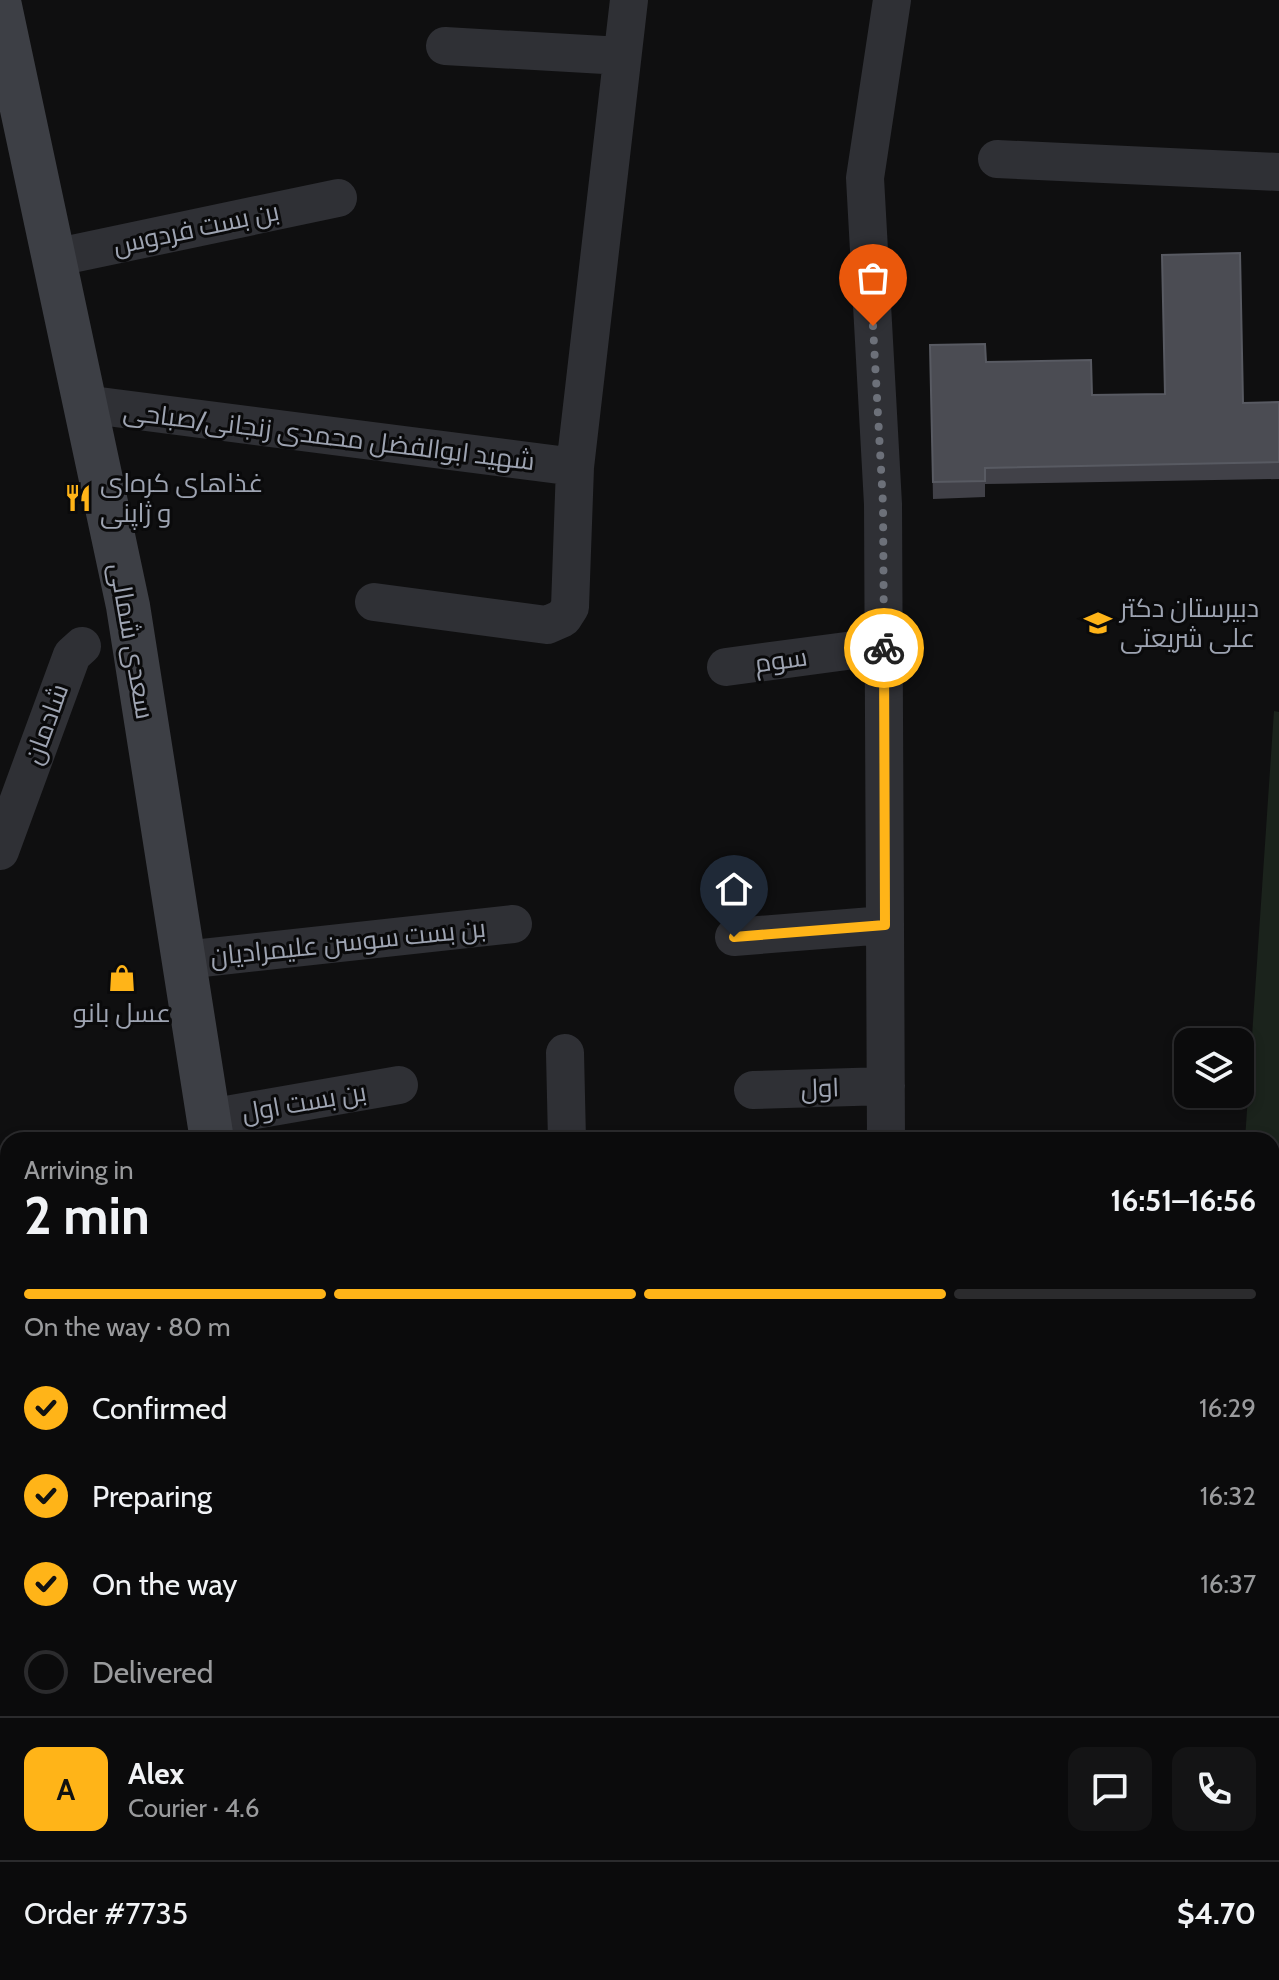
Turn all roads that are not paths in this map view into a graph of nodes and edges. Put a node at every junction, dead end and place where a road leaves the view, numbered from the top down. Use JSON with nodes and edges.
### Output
{"nodes":[{"id":1,"x":629,"y":0,"type":"edge"},
{"id":2,"x":892,"y":0,"type":"edge"},
{"id":3,"x":0,"y":6,"type":"edge"},
{"id":4,"x":445,"y":46,"type":"dead end"},
{"id":5,"x":622,"y":56,"type":"junction"},
{"id":6,"x":997,"y":159,"type":"dead end"},
{"id":7,"x":1279,"y":172,"type":"edge"},
{"id":8,"x":338,"y":198,"type":"dead end"},
{"id":9,"x":53,"y":258,"type":"junction"},
{"id":10,"x":84,"y":404,"type":"junction"},
{"id":11,"x":575,"y":467,"type":"junction"},
{"id":12,"x":374,"y":602,"type":"dead end"},
{"id":13,"x":82,"y":646,"type":"dead end"},
{"id":14,"x":884,"y":646,"type":"junction"},
{"id":15,"x":726,"y":667,"type":"dead end"},
{"id":16,"x":0,"y":851,"type":"edge"},
{"id":17,"x":513,"y":924,"type":"dead end"},
{"id":18,"x":885,"y":925,"type":"junction"},
{"id":19,"x":734,"y":937,"type":"dead end"},
{"id":20,"x":184,"y":960,"type":"junction"},
{"id":21,"x":565,"y":1053,"type":"dead end"},
{"id":22,"x":399,"y":1085,"type":"dead end"},
{"id":23,"x":886,"y":1086,"type":"junction"},
{"id":24,"x":753,"y":1090,"type":"dead end"},
{"id":25,"x":211,"y":1129,"type":"edge"},
{"id":26,"x":567,"y":1132,"type":"edge"},
{"id":27,"x":886,"y":1132,"type":"edge"}],
"edges":[{"from":1,"to":5,"type":"street"},
{"from":2,"to":14,"type":"street"},
{"from":3,"to":9,"type":"main road","name":"سعدی شمالی"},
{"from":4,"to":5,"type":"street"},
{"from":5,"to":11,"type":"street"},
{"from":6,"to":7,"type":"street"},
{"from":8,"to":9,"type":"street","name":"بن بست فردوس"},
{"from":9,"to":10,"type":"main road","name":"سعدی شمالی"},
{"from":10,"to":11,"type":"street","name":"شهید ابوالفضل محمدی زنجانی/صباحی"},
{"from":10,"to":20,"type":"main road","name":"سعدی شمالی"},
{"from":11,"to":12,"type":"street"},
{"from":13,"to":16,"type":"street","name":"شادمان"},
{"from":14,"to":15,"type":"street","name":"سوم"},
{"from":14,"to":18,"type":"street"},
{"from":17,"to":20,"type":"street","name":"بن بست سوسن علیمرادیان"},
{"from":18,"to":19,"type":"street"},
{"from":18,"to":23,"type":"street"},
{"from":20,"to":25,"type":"main road","name":"سعدی شمالی"},
{"from":21,"to":26,"type":"street"},
{"from":22,"to":25,"type":"street","name":"بن بست اول"},
{"from":23,"to":24,"type":"street","name":"اول"},
{"from":23,"to":27,"type":"street"}]}
